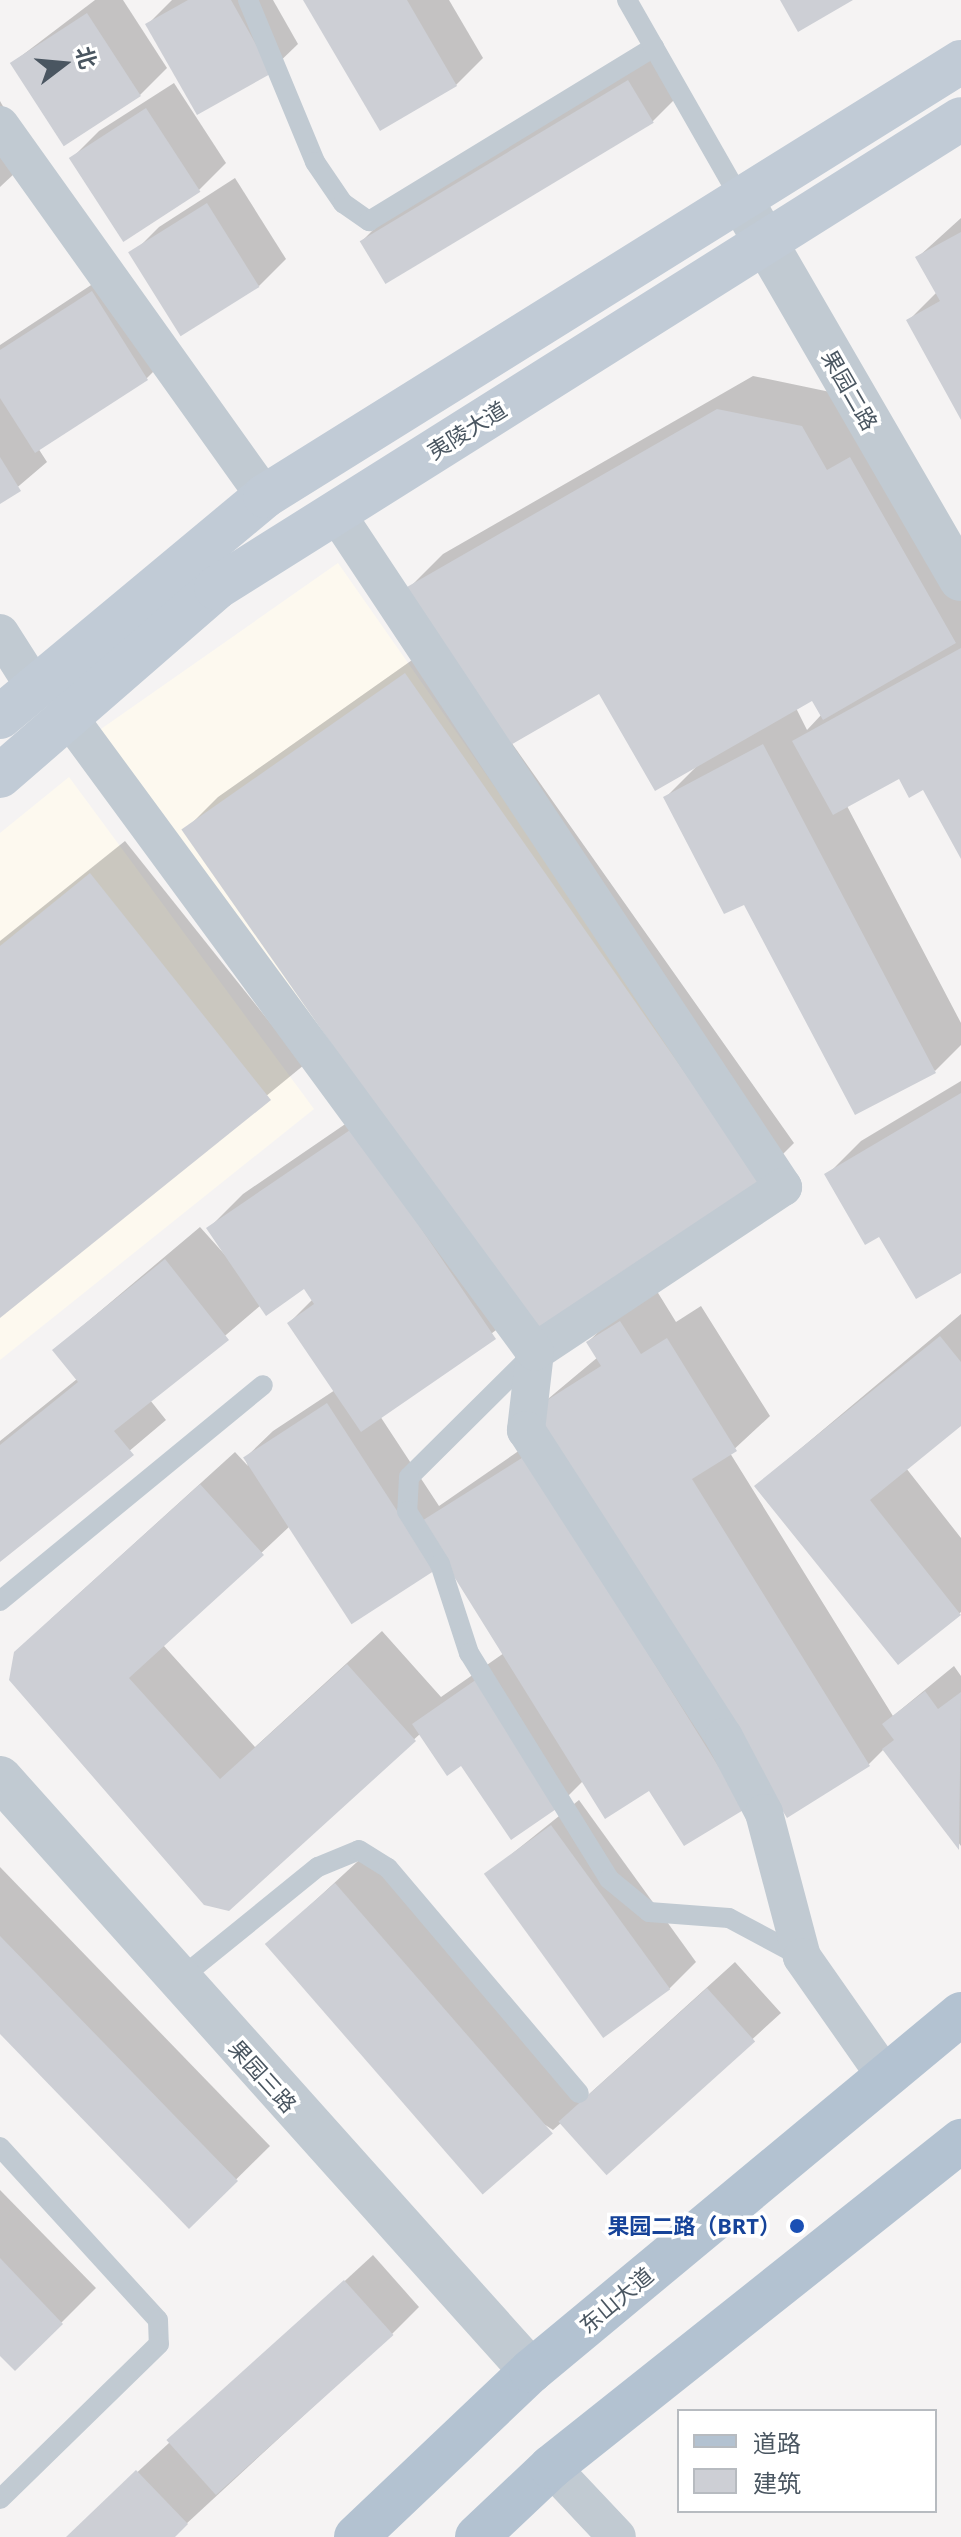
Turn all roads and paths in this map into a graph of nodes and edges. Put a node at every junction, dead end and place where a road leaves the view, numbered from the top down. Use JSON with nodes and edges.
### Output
{"nodes":[{"id":1,"x":248,"y":0,"type":"edge"},
{"id":2,"x":627,"y":0,"type":"edge"},
{"id":3,"x":654,"y":47,"type":"junction"},
{"id":4,"x":961,"y":62,"type":"edge"},
{"id":5,"x":961,"y":119,"type":"edge"},
{"id":6,"x":0,"y":125,"type":"edge"},
{"id":7,"x":741,"y":200,"type":"junction"},
{"id":8,"x":764,"y":243,"type":"junction"},
{"id":9,"x":265,"y":496,"type":"junction"},
{"id":10,"x":336,"y":513,"type":"junction"},
{"id":11,"x":961,"y":579,"type":"edge"},
{"id":12,"x":0,"y":633,"type":"edge"},
{"id":13,"x":35,"y":688,"type":"junction"},
{"id":14,"x":0,"y":717,"type":"edge"},
{"id":15,"x":70,"y":719,"type":"junction"},
{"id":16,"x":0,"y":776,"type":"edge"},
{"id":17,"x":535,"y":1352,"type":"junction"},
{"id":18,"x":263,"y":1385,"type":"dead end"},
{"id":19,"x":0,"y":1601,"type":"edge"},
{"id":20,"x":0,"y":1778,"type":"edge"},
{"id":21,"x":802,"y":1957,"type":"junction"},
{"id":22,"x":177,"y":1981,"type":"junction"},
{"id":23,"x":961,"y":2014,"type":"edge"},
{"id":24,"x":886,"y":2077,"type":"junction"},
{"id":25,"x":579,"y":2093,"type":"dead end"},
{"id":26,"x":961,"y":2141,"type":"edge"},
{"id":27,"x":0,"y":2147,"type":"edge"},
{"id":28,"x":531,"y":2371,"type":"junction"},
{"id":29,"x":551,"y":2467,"type":"junction"},
{"id":30,"x":0,"y":2499,"type":"edge"},
{"id":31,"x":356,"y":2537,"type":"edge"},
{"id":32,"x":477,"y":2537,"type":"edge"},
{"id":33,"x":617,"y":2537,"type":"edge"}],
"edges":[{"from":1,"to":3,"type":"lane"},
{"from":2,"to":3,"type":"lane"},
{"from":3,"to":7,"type":"lane"},
{"from":4,"to":7,"type":"main road"},
{"from":5,"to":8,"type":"main road","name":"夷陵大道"},
{"from":6,"to":9,"type":"street"},
{"from":7,"to":8,"type":"street","name":"果园二路"},
{"from":7,"to":9,"type":"main road"},
{"from":8,"to":10,"type":"main road","name":"夷陵大道"},
{"from":8,"to":11,"type":"street","name":"果园二路"},
{"from":9,"to":13,"type":"main road"},
{"from":10,"to":15,"type":"main road","name":"夷陵大道"},
{"from":10,"to":17,"type":"street"},
{"from":12,"to":13,"type":"street"},
{"from":13,"to":14,"type":"main road"},
{"from":15,"to":16,"type":"main road","name":"夷陵大道"},
{"from":15,"to":17,"type":"street"},
{"from":17,"to":21,"type":"street"},
{"from":17,"to":21,"type":"lane"},
{"from":18,"to":19,"type":"lane"},
{"from":20,"to":22,"type":"street","name":"果园三路"},
{"from":21,"to":24,"type":"street"},
{"from":22,"to":25,"type":"lane"},
{"from":22,"to":28,"type":"street","name":"果园三路"},
{"from":23,"to":24,"type":"main road","name":"东山大道"},
{"from":24,"to":28,"type":"main road","name":"东山大道"},
{"from":26,"to":29,"type":"main road"},
{"from":27,"to":30,"type":"lane"},
{"from":28,"to":31,"type":"main road","name":"东山大道"},
{"from":29,"to":32,"type":"main road"},
{"from":29,"to":33,"type":"street"}]}
